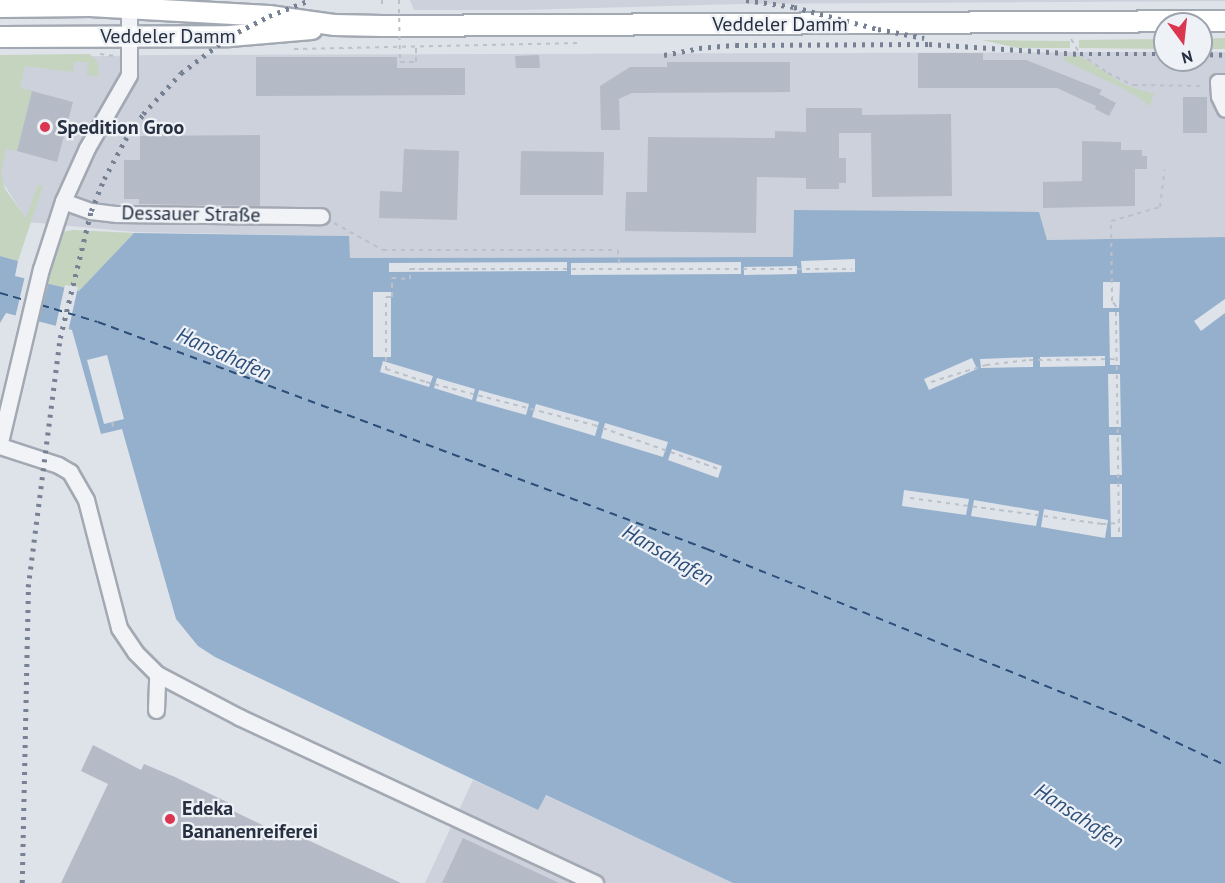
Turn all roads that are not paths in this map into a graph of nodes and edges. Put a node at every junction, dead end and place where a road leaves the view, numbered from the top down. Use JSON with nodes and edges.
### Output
{"nodes":[{"id":1,"x":0,"y":7,"type":"edge"},
{"id":2,"x":129,"y":9,"type":"junction"},
{"id":3,"x":1225,"y":21,"type":"edge"},
{"id":4,"x":334,"y":25,"type":"junction"},
{"id":5,"x":5,"y":37,"type":"edge"},
{"id":6,"x":130,"y":37,"type":"junction"},
{"id":7,"x":1222,"y":84,"type":"edge"},
{"id":8,"x":1225,"y":109,"type":"edge"},
{"id":9,"x":63,"y":201,"type":"junction"},
{"id":10,"x":321,"y":216,"type":"road end"},
{"id":11,"x":0,"y":444,"type":"edge"},
{"id":12,"x":158,"y":674,"type":"junction"},
{"id":13,"x":156,"y":710,"type":"dead end"},
{"id":14,"x":595,"y":883,"type":"edge"}],
"edges":[{"from":1,"to":2,"type":"main road","name":"Veddeler Damm"},
{"from":2,"to":4,"type":"main road","name":"Veddeler Damm"},
{"from":2,"to":6,"type":"street"},
{"from":3,"to":4,"type":"main road","name":"Veddeler Damm"},
{"from":4,"to":6,"type":"main road","name":"Veddeler Damm"},
{"from":5,"to":6,"type":"main road","name":"Veddeler Damm"},
{"from":6,"to":9,"type":"street"},
{"from":7,"to":8,"type":"street"},
{"from":9,"to":10,"type":"street","name":"Dessauer Straße"},
{"from":9,"to":11,"type":"street"},
{"from":11,"to":12,"type":"street"},
{"from":12,"to":13,"type":"street"},
{"from":12,"to":14,"type":"street"}]}
